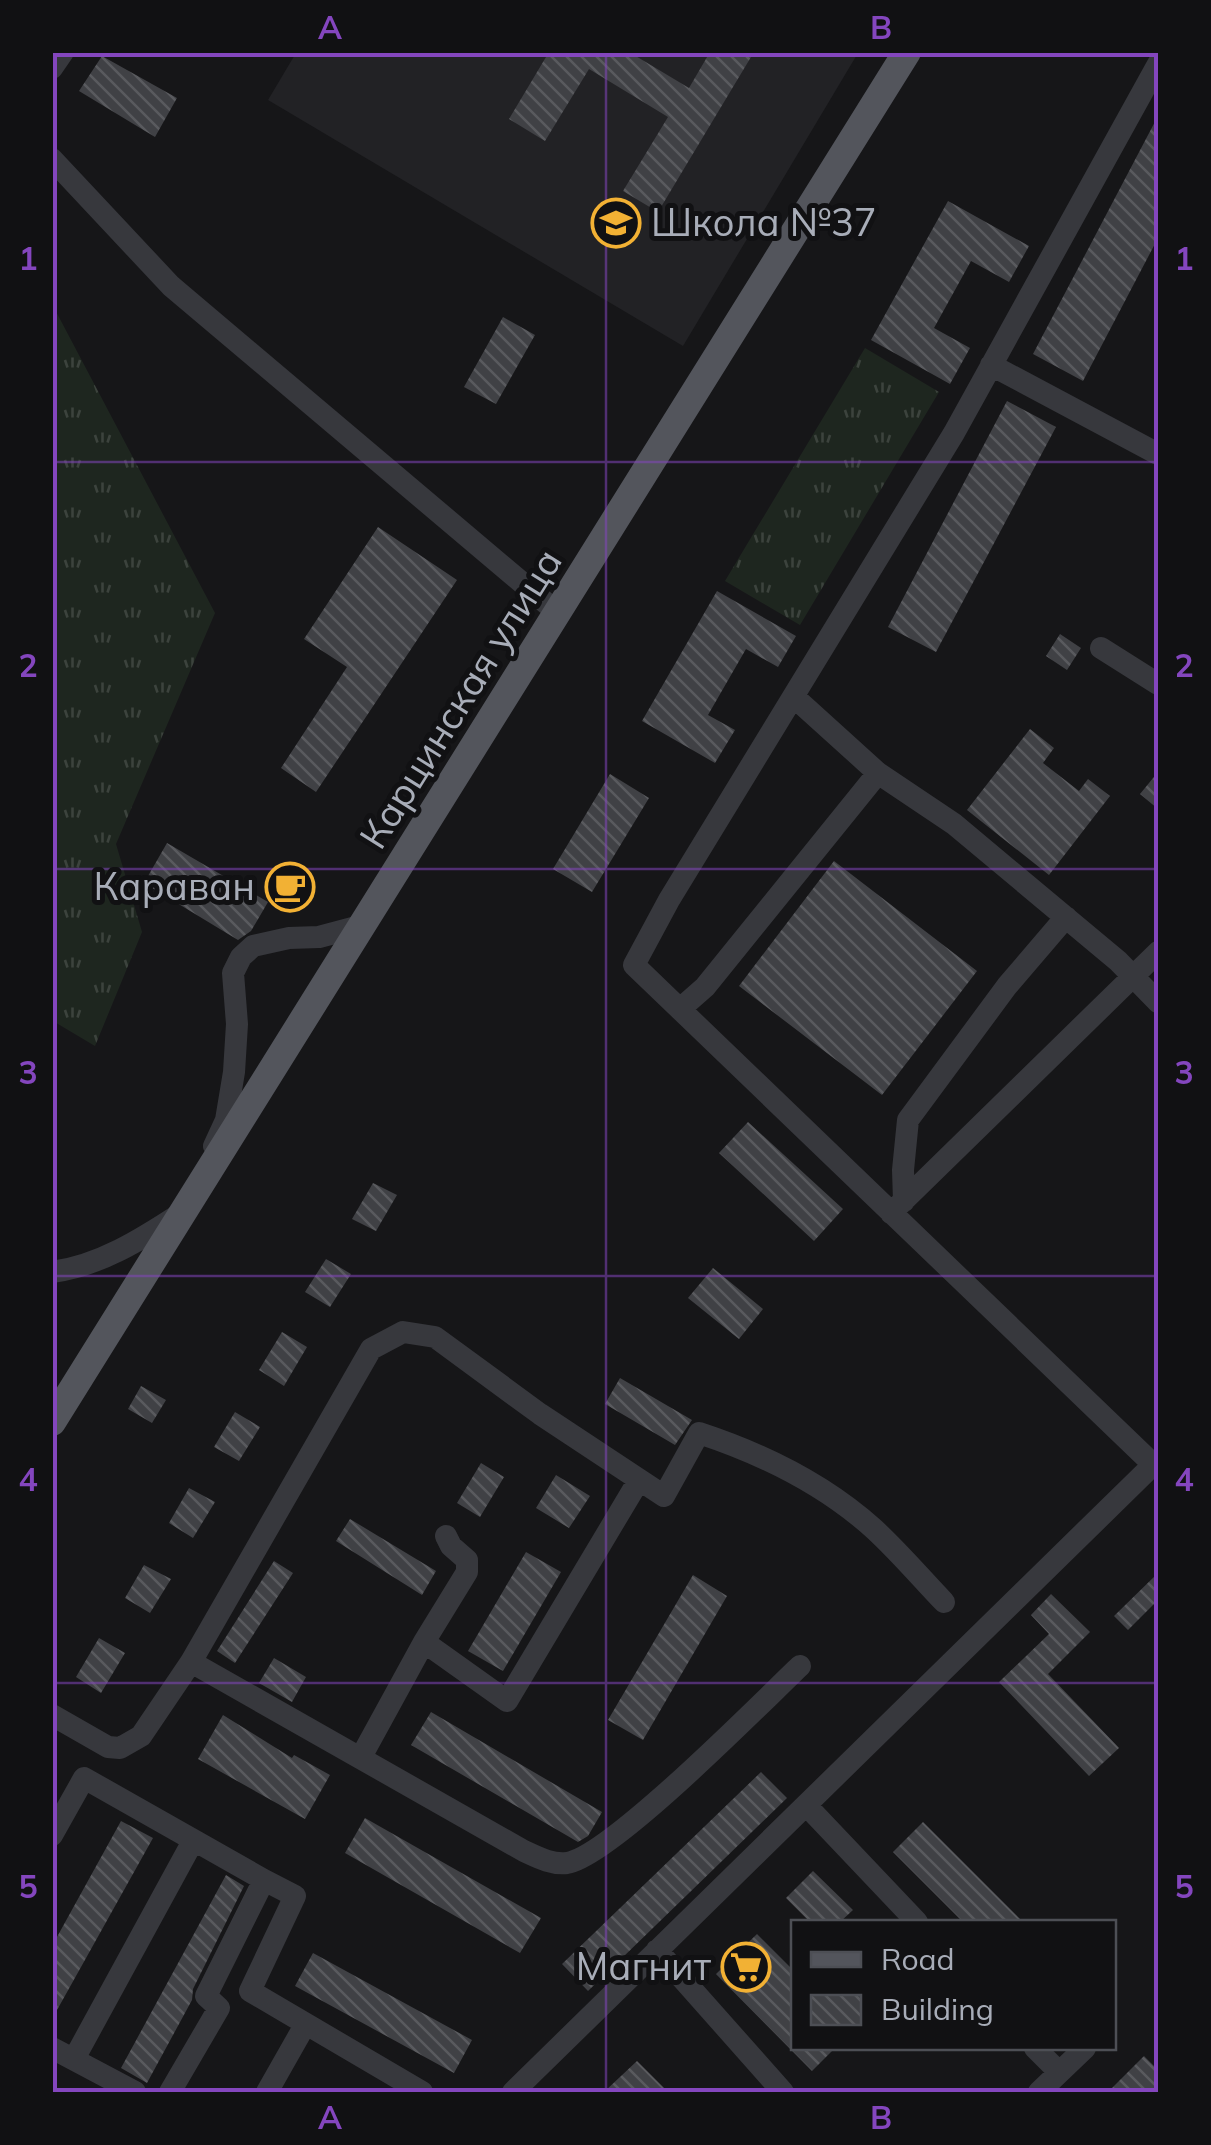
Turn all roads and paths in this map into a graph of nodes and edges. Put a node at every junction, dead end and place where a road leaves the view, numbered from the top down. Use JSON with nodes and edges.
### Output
{"nodes":[{"id":1,"x":63,"y":52,"type":"edge"},
{"id":2,"x":907,"y":52,"type":"edge"},
{"id":3,"x":1158,"y":64,"type":"edge"},
{"id":4,"x":52,"y":68,"type":"edge"},
{"id":5,"x":52,"y":159,"type":"edge"},
{"id":6,"x":991,"y":365,"type":"junction"},
{"id":7,"x":1158,"y":454,"type":"edge"},
{"id":8,"x":559,"y":614,"type":"junction"},
{"id":9,"x":1101,"y":648,"type":"dead end"},
{"id":10,"x":1158,"y":684,"type":"edge"},
{"id":11,"x":794,"y":697,"type":"junction"},
{"id":12,"x":878,"y":773,"type":"junction"},
{"id":13,"x":1066,"y":917,"type":"junction"},
{"id":14,"x":364,"y":925,"type":"junction"},
{"id":15,"x":1158,"y":952,"type":"edge"},
{"id":16,"x":1133,"y":976,"type":"junction"},
{"id":17,"x":1158,"y":1002,"type":"edge"},
{"id":18,"x":680,"y":1009,"type":"junction"},
{"id":19,"x":898,"y":1207,"type":"junction"},
{"id":20,"x":184,"y":1211,"type":"junction"},
{"id":21,"x":52,"y":1272,"type":"edge"},
{"id":22,"x":74,"y":1383,"type":"junction"},
{"id":23,"x":52,"y":1413,"type":"edge"},
{"id":24,"x":52,"y":1422,"type":"edge"},
{"id":25,"x":1157,"y":1464,"type":"edge"},
{"id":26,"x":639,"y":1480,"type":"junction"},
{"id":27,"x":446,"y":1536,"type":"dead end"},
{"id":28,"x":944,"y":1602,"type":"dead end"},
{"id":29,"x":424,"y":1642,"type":"junction"},
{"id":30,"x":191,"y":1662,"type":"junction"},
{"id":31,"x":800,"y":1666,"type":"dead end"},
{"id":32,"x":52,"y":1715,"type":"edge"},
{"id":33,"x":361,"y":1757,"type":"junction"},
{"id":34,"x":806,"y":1805,"type":"junction"},
{"id":35,"x":52,"y":1835,"type":"edge"},
{"id":36,"x":193,"y":1841,"type":"junction"},
{"id":37,"x":264,"y":1880,"type":"junction"},
{"id":38,"x":915,"y":1920,"type":"edge"},
{"id":39,"x":657,"y":1950,"type":"junction"},
{"id":40,"x":305,"y":2025,"type":"junction"},
{"id":41,"x":52,"y":2048,"type":"edge"},
{"id":42,"x":1038,"y":2050,"type":"edge"},
{"id":43,"x":1083,"y":2050,"type":"edge"},
{"id":44,"x":74,"y":2059,"type":"junction"},
{"id":45,"x":1058,"y":2072,"type":"junction"},
{"id":46,"x":135,"y":2092,"type":"edge"},
{"id":47,"x":170,"y":2092,"type":"edge"},
{"id":48,"x":267,"y":2092,"type":"edge"},
{"id":49,"x":422,"y":2092,"type":"edge"},
{"id":50,"x":512,"y":2092,"type":"edge"},
{"id":51,"x":783,"y":2092,"type":"edge"},
{"id":52,"x":1039,"y":2092,"type":"edge"}],
"edges":[{"from":1,"to":4,"type":"street"},
{"from":2,"to":8,"type":"main road","name":"Карцинская улица"},
{"from":3,"to":6,"type":"street"},
{"from":5,"to":8,"type":"street"},
{"from":6,"to":7,"type":"street"},
{"from":6,"to":11,"type":"street"},
{"from":8,"to":14,"type":"main road","name":"Карцинская улица"},
{"from":9,"to":10,"type":"street"},
{"from":11,"to":12,"type":"street"},
{"from":11,"to":18,"type":"street"},
{"from":12,"to":13,"type":"street"},
{"from":12,"to":18,"type":"street"},
{"from":13,"to":16,"type":"street"},
{"from":13,"to":19,"type":"street"},
{"from":14,"to":20,"type":"main road","name":"Карцинская улица"},
{"from":14,"to":20,"type":"street"},
{"from":15,"to":16,"type":"street"},
{"from":16,"to":17,"type":"street"},
{"from":16,"to":19,"type":"street"},
{"from":18,"to":19,"type":"street"},
{"from":19,"to":25,"type":"street"},
{"from":20,"to":21,"type":"street"},
{"from":20,"to":22,"type":"main road","name":"Карцинская улица"},
{"from":22,"to":23,"type":"main road"},
{"from":22,"to":24,"type":"main road"},
{"from":25,"to":34,"type":"street"},
{"from":26,"to":28,"type":"street"},
{"from":26,"to":29,"type":"street"},
{"from":26,"to":30,"type":"street"},
{"from":27,"to":29,"type":"street"},
{"from":29,"to":33,"type":"street"},
{"from":30,"to":32,"type":"street"},
{"from":30,"to":33,"type":"street"},
{"from":31,"to":33,"type":"street"},
{"from":34,"to":38,"type":"street"},
{"from":34,"to":39,"type":"street"},
{"from":35,"to":36,"type":"street"},
{"from":36,"to":37,"type":"street"},
{"from":36,"to":44,"type":"street"},
{"from":37,"to":40,"type":"street"},
{"from":37,"to":47,"type":"street"},
{"from":39,"to":50,"type":"street"},
{"from":39,"to":51,"type":"street"},
{"from":40,"to":48,"type":"street"},
{"from":40,"to":49,"type":"street"},
{"from":41,"to":44,"type":"street"},
{"from":42,"to":45,"type":"street"},
{"from":43,"to":45,"type":"street"},
{"from":44,"to":46,"type":"street"},
{"from":45,"to":52,"type":"street"}]}
